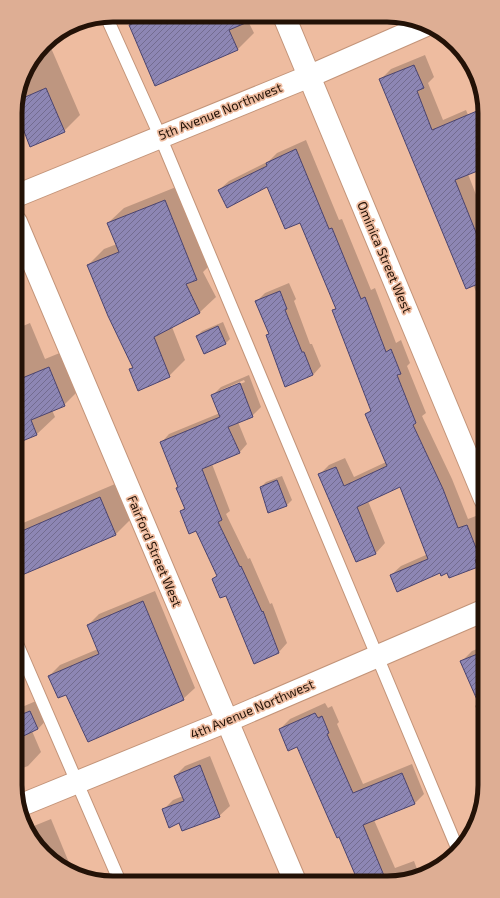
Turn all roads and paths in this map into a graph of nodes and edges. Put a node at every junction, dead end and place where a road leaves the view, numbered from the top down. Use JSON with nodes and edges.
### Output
{"nodes":[{"id":1,"x":109,"y":22,"type":"edge"},
{"id":2,"x":287,"y":22,"type":"edge"},
{"id":3,"x":419,"y":28,"type":"edge"},
{"id":4,"x":310,"y":76,"type":"junction"},
{"id":5,"x":160,"y":136,"type":"junction"},
{"id":6,"x":22,"y":194,"type":"edge"},
{"id":7,"x":22,"y":236,"type":"edge"},
{"id":8,"x":478,"y":482,"type":"edge"},
{"id":9,"x":478,"y":613,"type":"edge"},
{"id":10,"x":22,"y":655,"type":"edge"},
{"id":11,"x":376,"y":656,"type":"junction"},
{"id":12,"x":227,"y":720,"type":"junction"},
{"id":13,"x":78,"y":781,"type":"junction"},
{"id":14,"x":24,"y":804,"type":"edge"},
{"id":15,"x":455,"y":844,"type":"edge"},
{"id":16,"x":118,"y":876,"type":"edge"},
{"id":17,"x":293,"y":876,"type":"edge"}],
"edges":[{"from":1,"to":5,"type":"lane"},
{"from":2,"to":4,"type":"street","name":"Ominica Street West"},
{"from":3,"to":4,"type":"street","name":"5th Avenue Northwest"},
{"from":4,"to":5,"type":"street","name":"5th Avenue Northwest"},
{"from":4,"to":8,"type":"street","name":"Ominica Street West"},
{"from":5,"to":6,"type":"street","name":"5th Avenue Northwest"},
{"from":5,"to":11,"type":"lane"},
{"from":7,"to":12,"type":"street","name":"Fairford Street West"},
{"from":9,"to":11,"type":"street","name":"4th Avenue Northwest"},
{"from":10,"to":13,"type":"lane"},
{"from":11,"to":12,"type":"street","name":"4th Avenue Northwest"},
{"from":11,"to":15,"type":"lane"},
{"from":12,"to":13,"type":"street","name":"4th Avenue Northwest"},
{"from":12,"to":17,"type":"street","name":"Fairford Street West"},
{"from":13,"to":14,"type":"street","name":"4th Avenue Northwest"},
{"from":13,"to":16,"type":"lane"}]}
